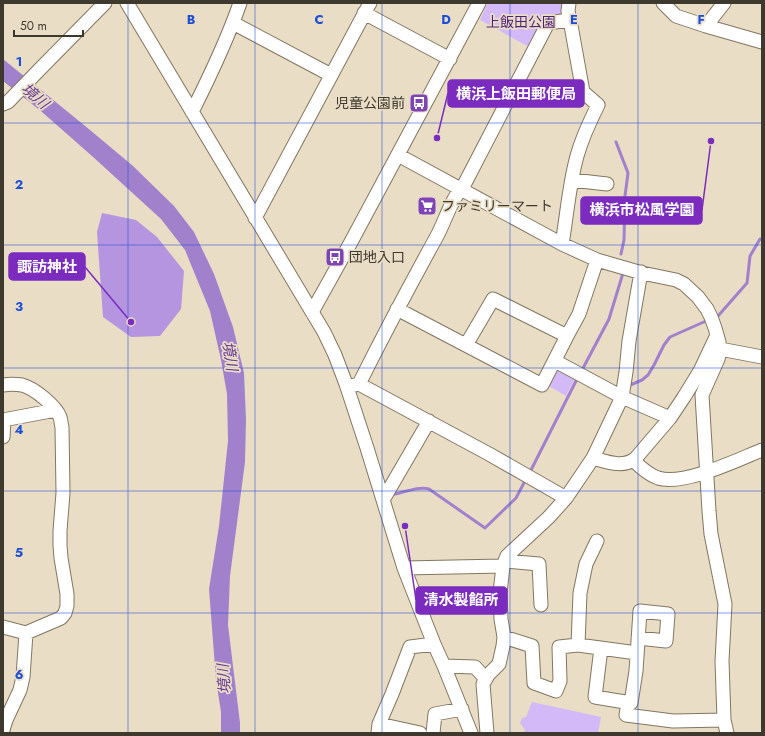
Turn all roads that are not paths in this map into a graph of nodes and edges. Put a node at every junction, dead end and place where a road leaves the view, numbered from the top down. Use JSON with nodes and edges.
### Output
{"nodes":[{"id":1,"x":105,"y":3,"type":"edge"},
{"id":2,"x":127,"y":3,"type":"edge"},
{"id":3,"x":240,"y":3,"type":"edge"},
{"id":4,"x":479,"y":3,"type":"edge"},
{"id":5,"x":569,"y":3,"type":"edge"},
{"id":6,"x":663,"y":3,"type":"edge"},
{"id":7,"x":724,"y":3,"type":"edge"},
{"id":8,"x":367,"y":8,"type":"edge"},
{"id":9,"x":570,"y":20,"type":"junction"},
{"id":10,"x":233,"y":23,"type":"junction"},
{"id":11,"x":706,"y":26,"type":"junction"},
{"id":12,"x":762,"y":42,"type":"edge"},
{"id":13,"x":450,"y":58,"type":"junction"},
{"id":14,"x":331,"y":75,"type":"junction"},
{"id":15,"x":6,"y":103,"type":"edge"},
{"id":16,"x":192,"y":112,"type":"junction"},
{"id":17,"x":398,"y":155,"type":"junction"},
{"id":18,"x":572,"y":180,"type":"junction"},
{"id":19,"x":607,"y":184,"type":"dead end"},
{"id":20,"x":460,"y":189,"type":"junction"},
{"id":21,"x":255,"y":218,"type":"junction"},
{"id":22,"x":562,"y":244,"type":"junction"},
{"id":23,"x":597,"y":260,"type":"junction"},
{"id":24,"x":641,"y":272,"type":"junction"},
{"id":25,"x":397,"y":309,"type":"junction"},
{"id":26,"x":312,"y":312,"type":"junction"},
{"id":27,"x":717,"y":335,"type":"junction"},
{"id":28,"x":567,"y":336,"type":"junction"},
{"id":29,"x":466,"y":345,"type":"junction"},
{"id":30,"x":720,"y":349,"type":"junction"},
{"id":31,"x":762,"y":357,"type":"edge"},
{"id":32,"x":555,"y":361,"type":"junction"},
{"id":33,"x":3,"y":385,"type":"edge"},
{"id":34,"x":353,"y":386,"type":"junction"},
{"id":35,"x":622,"y":397,"type":"junction"},
{"id":36,"x":56,"y":410,"type":"junction"},
{"id":37,"x":670,"y":418,"type":"junction"},
{"id":38,"x":4,"y":420,"type":"edge"},
{"id":39,"x":429,"y":422,"type":"junction"},
{"id":40,"x":3,"y":437,"type":"edge"},
{"id":41,"x":762,"y":450,"type":"edge"},
{"id":42,"x":593,"y":458,"type":"junction"},
{"id":43,"x":633,"y":460,"type":"junction"},
{"id":44,"x":707,"y":472,"type":"junction"},
{"id":45,"x":566,"y":498,"type":"junction"},
{"id":46,"x":383,"y":500,"type":"junction"},
{"id":47,"x":597,"y":541,"type":"dead end"},
{"id":48,"x":504,"y":563,"type":"junction"},
{"id":49,"x":404,"y":568,"type":"junction"},
{"id":50,"x":541,"y":605,"type":"dead end"},
{"id":51,"x":3,"y":627,"type":"edge"},
{"id":52,"x":26,"y":633,"type":"junction"},
{"id":53,"x":504,"y":637,"type":"junction"},
{"id":54,"x":638,"y":638,"type":"dead end"},
{"id":55,"x":434,"y":644,"type":"junction"},
{"id":56,"x":578,"y":645,"type":"junction"},
{"id":57,"x":601,"y":648,"type":"junction"},
{"id":58,"x":636,"y":652,"type":"junction"},
{"id":59,"x":444,"y":666,"type":"junction"},
{"id":60,"x":486,"y":679,"type":"junction"},
{"id":61,"x":628,"y":703,"type":"junction"},
{"id":62,"x":462,"y":709,"type":"junction"},
{"id":63,"x":725,"y":727,"type":"edge"},
{"id":64,"x":379,"y":728,"type":"edge"},
{"id":65,"x":3,"y":730,"type":"edge"},
{"id":66,"x":420,"y":733,"type":"edge"},
{"id":67,"x":433,"y":733,"type":"edge"},
{"id":68,"x":471,"y":733,"type":"edge"},
{"id":69,"x":487,"y":733,"type":"edge"}],
"edges":[{"from":1,"to":15,"type":"street"},
{"from":2,"to":16,"type":"street"},
{"from":3,"to":10,"type":"street"},
{"from":4,"to":13,"type":"street"},
{"from":5,"to":9,"type":"street"},
{"from":6,"to":11,"type":"street"},
{"from":7,"to":11,"type":"street"},
{"from":8,"to":13,"type":"street"},
{"from":8,"to":14,"type":"street"},
{"from":9,"to":18,"type":"street"},
{"from":9,"to":20,"type":"street"},
{"from":10,"to":14,"type":"street"},
{"from":10,"to":16,"type":"street"},
{"from":11,"to":12,"type":"street"},
{"from":13,"to":17,"type":"street"},
{"from":14,"to":21,"type":"street"},
{"from":16,"to":21,"type":"street"},
{"from":17,"to":20,"type":"street"},
{"from":17,"to":26,"type":"street"},
{"from":18,"to":19,"type":"street"},
{"from":18,"to":22,"type":"street"},
{"from":20,"to":22,"type":"street"},
{"from":20,"to":25,"type":"street"},
{"from":21,"to":26,"type":"street"},
{"from":22,"to":23,"type":"street"},
{"from":23,"to":24,"type":"street"},
{"from":23,"to":28,"type":"street"},
{"from":24,"to":27,"type":"street"},
{"from":24,"to":35,"type":"street"},
{"from":25,"to":29,"type":"street"},
{"from":25,"to":34,"type":"street"},
{"from":26,"to":34,"type":"street"},
{"from":27,"to":30,"type":"street"},
{"from":27,"to":37,"type":"street"},
{"from":28,"to":29,"type":"street"},
{"from":28,"to":32,"type":"street"},
{"from":29,"to":32,"type":"street"},
{"from":30,"to":31,"type":"street"},
{"from":30,"to":44,"type":"street"},
{"from":32,"to":35,"type":"street"},
{"from":33,"to":36,"type":"street"},
{"from":34,"to":39,"type":"street"},
{"from":34,"to":46,"type":"street"},
{"from":35,"to":37,"type":"street"},
{"from":35,"to":42,"type":"street"},
{"from":36,"to":38,"type":"street"},
{"from":36,"to":52,"type":"street"},
{"from":37,"to":43,"type":"street"},
{"from":38,"to":40,"type":"street"},
{"from":39,"to":45,"type":"street"},
{"from":39,"to":46,"type":"street"},
{"from":41,"to":44,"type":"street"},
{"from":42,"to":43,"type":"street"},
{"from":42,"to":45,"type":"street"},
{"from":43,"to":44,"type":"street"},
{"from":44,"to":63,"type":"street"},
{"from":45,"to":48,"type":"street"},
{"from":46,"to":49,"type":"street"},
{"from":47,"to":56,"type":"street"},
{"from":48,"to":49,"type":"street"},
{"from":48,"to":50,"type":"street"},
{"from":48,"to":53,"type":"street"},
{"from":49,"to":55,"type":"street"},
{"from":51,"to":52,"type":"street"},
{"from":52,"to":65,"type":"street"},
{"from":53,"to":56,"type":"street"},
{"from":53,"to":60,"type":"street"},
{"from":54,"to":58,"type":"street"},
{"from":55,"to":59,"type":"street"},
{"from":55,"to":64,"type":"street"},
{"from":56,"to":57,"type":"street"},
{"from":57,"to":58,"type":"street"},
{"from":57,"to":61,"type":"street"},
{"from":58,"to":61,"type":"street"},
{"from":59,"to":60,"type":"street"},
{"from":59,"to":62,"type":"street"},
{"from":60,"to":69,"type":"street"},
{"from":61,"to":63,"type":"street"},
{"from":62,"to":67,"type":"street"},
{"from":62,"to":68,"type":"street"},
{"from":64,"to":66,"type":"street"}]}
